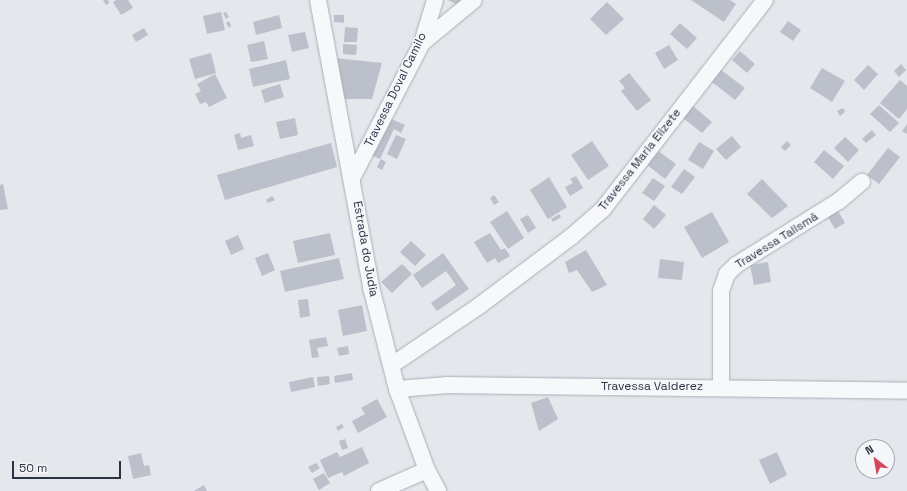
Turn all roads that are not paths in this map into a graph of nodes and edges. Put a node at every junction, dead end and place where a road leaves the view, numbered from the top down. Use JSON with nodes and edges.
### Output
{"nodes":[{"id":1,"x":318,"y":0,"type":"edge"},
{"id":2,"x":435,"y":0,"type":"edge"},
{"id":3,"x":474,"y":0,"type":"edge"},
{"id":4,"x":765,"y":0,"type":"edge"},
{"id":5,"x":422,"y":42,"type":"junction"},
{"id":6,"x":352,"y":178,"type":"junction"},
{"id":7,"x":862,"y":182,"type":"dead end"},
{"id":8,"x":392,"y":365,"type":"junction"},
{"id":9,"x":720,"y":388,"type":"junction"},
{"id":10,"x":397,"y":389,"type":"junction"},
{"id":11,"x":907,"y":391,"type":"edge"},
{"id":12,"x":427,"y":470,"type":"junction"},
{"id":13,"x":379,"y":491,"type":"edge"},
{"id":14,"x":438,"y":491,"type":"edge"}],
"edges":[{"from":1,"to":6,"type":"street","name":"Estrada do Judia"},
{"from":2,"to":5,"type":"street","name":"Travessa Doval Camilo"},
{"from":3,"to":5,"type":"street"},
{"from":4,"to":8,"type":"street","name":"Travessa Maria Elizete"},
{"from":5,"to":6,"type":"street","name":"Travessa Doval Camilo"},
{"from":6,"to":8,"type":"street","name":"Estrada do Judia"},
{"from":7,"to":9,"type":"street","name":"Travessa Talismã"},
{"from":8,"to":10,"type":"street","name":"Estrada do Judia"},
{"from":9,"to":10,"type":"street","name":"Travessa Valderez"},
{"from":9,"to":11,"type":"street","name":"Travessa Valderez"},
{"from":10,"to":12,"type":"street","name":"Estrada do Judia"},
{"from":12,"to":13,"type":"street"},
{"from":12,"to":14,"type":"street","name":"Estrada do Judia"}]}
